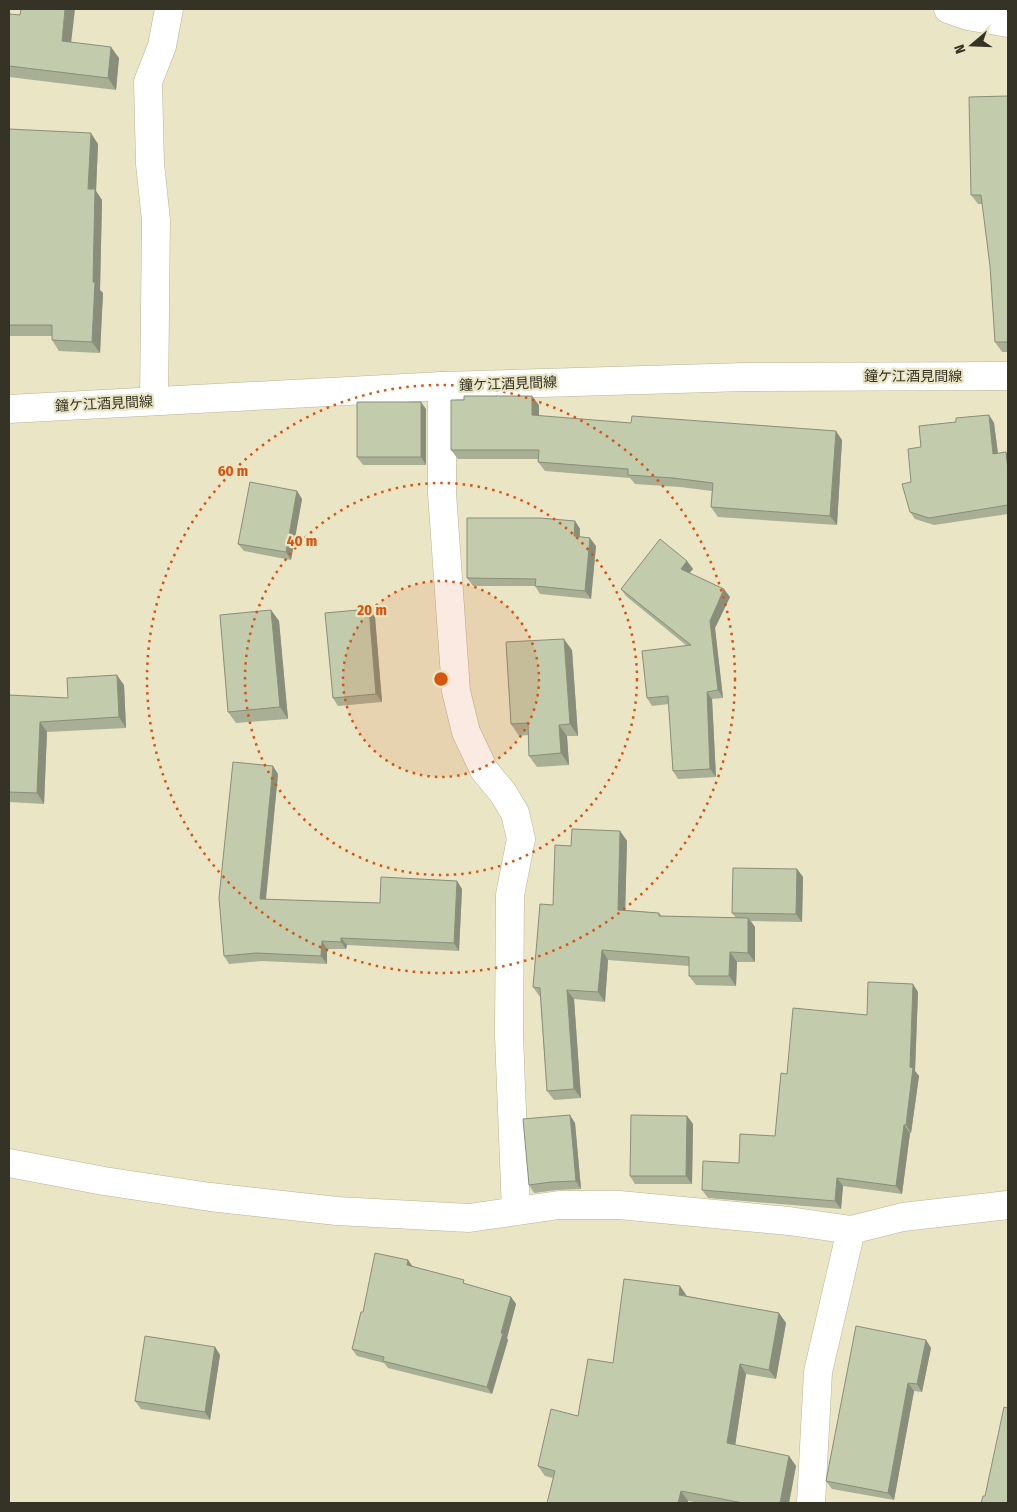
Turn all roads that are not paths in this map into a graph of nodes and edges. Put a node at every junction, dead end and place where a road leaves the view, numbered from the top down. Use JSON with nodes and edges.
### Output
{"nodes":[{"id":1,"x":169,"y":9,"type":"edge"},
{"id":2,"x":948,"y":9,"type":"edge"},
{"id":3,"x":1008,"y":23,"type":"edge"},
{"id":4,"x":1008,"y":376,"type":"edge"},
{"id":5,"x":442,"y":386,"type":"junction"},
{"id":6,"x":154,"y":401,"type":"junction"},
{"id":7,"x":9,"y":409,"type":"edge"},
{"id":8,"x":9,"y":1162,"type":"edge"},
{"id":9,"x":1008,"y":1206,"type":"edge"},
{"id":10,"x":516,"y":1211,"type":"junction"},
{"id":11,"x":851,"y":1230,"type":"junction"},
{"id":12,"x":811,"y":1503,"type":"edge"}],
"edges":[{"from":1,"to":6,"type":"street"},
{"from":2,"to":3,"type":"street"},
{"from":4,"to":5,"type":"street","name":"鐘ケ江酒見間線"},
{"from":5,"to":6,"type":"street","name":"鐘ケ江酒見間線"},
{"from":5,"to":10,"type":"street"},
{"from":6,"to":7,"type":"street","name":"鐘ケ江酒見間線"},
{"from":8,"to":10,"type":"street"},
{"from":9,"to":11,"type":"street"},
{"from":10,"to":11,"type":"street"},
{"from":11,"to":12,"type":"street"}]}
